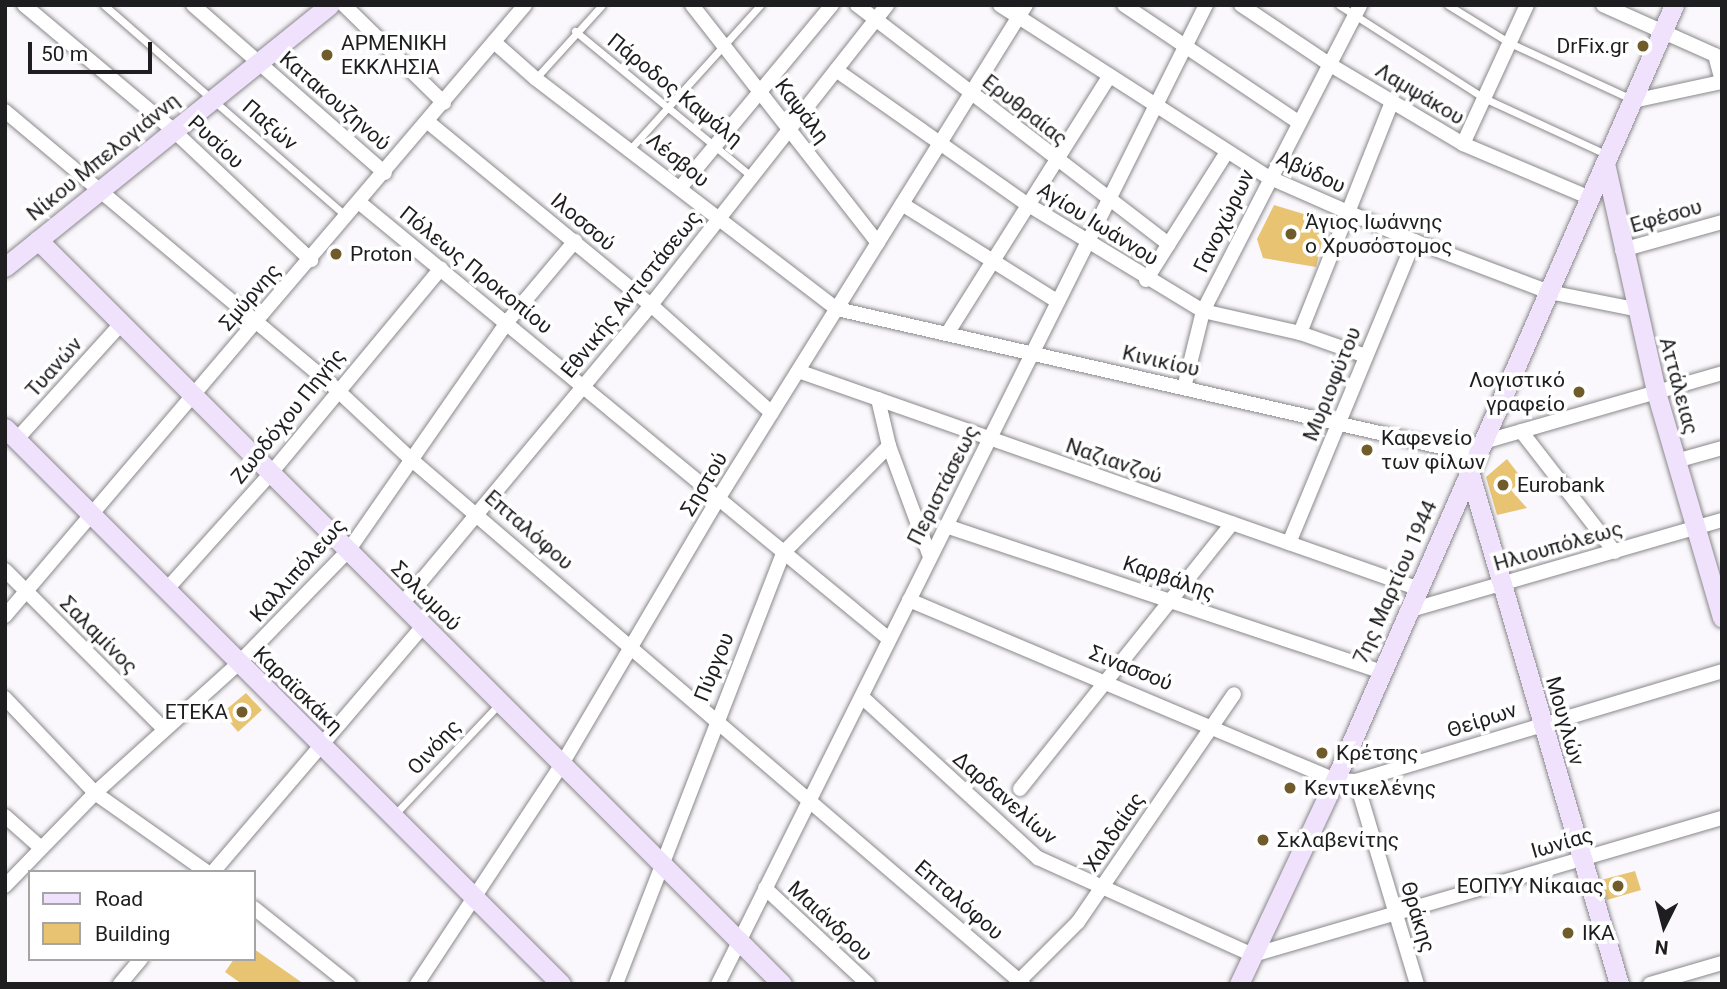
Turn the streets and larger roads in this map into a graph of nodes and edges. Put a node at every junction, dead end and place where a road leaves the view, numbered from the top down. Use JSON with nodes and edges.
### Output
{"nodes":[{"id":1,"x":24,"y":5,"type":"edge"},
{"id":2,"x":193,"y":5,"type":"edge"},
{"id":3,"x":330,"y":5,"type":"edge"},
{"id":4,"x":344,"y":5,"type":"edge"},
{"id":5,"x":525,"y":5,"type":"edge"},
{"id":6,"x":692,"y":5,"type":"edge"},
{"id":7,"x":832,"y":5,"type":"edge"},
{"id":8,"x":857,"y":5,"type":"edge"},
{"id":9,"x":887,"y":5,"type":"edge"},
{"id":10,"x":1000,"y":5,"type":"edge"},
{"id":11,"x":1124,"y":5,"type":"edge"},
{"id":12,"x":1206,"y":5,"type":"edge"},
{"id":13,"x":1241,"y":5,"type":"edge"},
{"id":14,"x":1527,"y":5,"type":"edge"},
{"id":15,"x":1603,"y":5,"type":"edge"},
{"id":16,"x":1675,"y":5,"type":"edge"},
{"id":17,"x":1357,"y":10,"type":"edge"},
{"id":18,"x":1022,"y":11,"type":"edge"},
{"id":19,"x":874,"y":21,"type":"junction"},
{"id":20,"x":1663,"y":32,"type":"junction"},
{"id":21,"x":494,"y":42,"type":"junction"},
{"id":22,"x":1185,"y":46,"type":"junction"},
{"id":23,"x":258,"y":62,"type":"junction"},
{"id":24,"x":1329,"y":64,"type":"junction"},
{"id":25,"x":836,"y":70,"type":"junction"},
{"id":26,"x":1108,"y":78,"type":"junction"},
{"id":27,"x":1722,"y":81,"type":"edge"},
{"id":28,"x":761,"y":91,"type":"junction"},
{"id":29,"x":971,"y":94,"type":"junction"},
{"id":30,"x":1633,"y":100,"type":"junction"},
{"id":31,"x":1392,"y":102,"type":"junction"},
{"id":32,"x":444,"y":103,"type":"junction"},
{"id":33,"x":1154,"y":108,"type":"junction"},
{"id":34,"x":8,"y":119,"type":"edge"},
{"id":35,"x":428,"y":122,"type":"junction"},
{"id":36,"x":1298,"y":122,"type":"junction"},
{"id":37,"x":173,"y":130,"type":"junction"},
{"id":38,"x":789,"y":130,"type":"junction"},
{"id":39,"x":940,"y":144,"type":"junction"},
{"id":40,"x":1463,"y":144,"type":"junction"},
{"id":41,"x":1227,"y":152,"type":"junction"},
{"id":42,"x":1607,"y":159,"type":"junction"},
{"id":43,"x":1055,"y":160,"type":"junction"},
{"id":44,"x":385,"y":173,"type":"junction"},
{"id":45,"x":1268,"y":177,"type":"junction"},
{"id":46,"x":680,"y":188,"type":"junction"},
{"id":47,"x":98,"y":189,"type":"junction"},
{"id":48,"x":1590,"y":198,"type":"junction"},
{"id":49,"x":1109,"y":200,"type":"junction"},
{"id":50,"x":360,"y":203,"type":"junction"},
{"id":51,"x":902,"y":204,"type":"junction"},
{"id":52,"x":1027,"y":204,"type":"junction"},
{"id":53,"x":1348,"y":213,"type":"junction"},
{"id":54,"x":719,"y":219,"type":"junction"},
{"id":55,"x":1722,"y":222,"type":"edge"},
{"id":56,"x":38,"y":240,"type":"junction"},
{"id":57,"x":575,"y":241,"type":"junction"},
{"id":58,"x":1414,"y":241,"type":"junction"},
{"id":59,"x":878,"y":243,"type":"junction"},
{"id":60,"x":1087,"y":243,"type":"junction"},
{"id":61,"x":1170,"y":243,"type":"junction"},
{"id":62,"x":1622,"y":250,"type":"junction"},
{"id":63,"x":311,"y":260,"type":"junction"},
{"id":64,"x":993,"y":261,"type":"junction"},
{"id":65,"x":5,"y":267,"type":"edge"},
{"id":66,"x":441,"y":268,"type":"junction"},
{"id":67,"x":1146,"y":280,"type":"junction"},
{"id":68,"x":1549,"y":292,"type":"junction"},
{"id":69,"x":1058,"y":302,"type":"junction"},
{"id":70,"x":651,"y":305,"type":"junction"},
{"id":71,"x":836,"y":309,"type":"junction"},
{"id":72,"x":1635,"y":309,"type":"junction"},
{"id":73,"x":1203,"y":311,"type":"junction"},
{"id":74,"x":256,"y":322,"type":"junction"},
{"id":75,"x":507,"y":322,"type":"junction"},
{"id":76,"x":121,"y":324,"type":"junction"},
{"id":77,"x":1300,"y":333,"type":"junction"},
{"id":78,"x":947,"y":334,"type":"junction"},
{"id":79,"x":1031,"y":353,"type":"junction"},
{"id":80,"x":1366,"y":356,"type":"junction"},
{"id":81,"x":798,"y":371,"type":"junction"},
{"id":82,"x":1722,"y":373,"type":"edge"},
{"id":83,"x":584,"y":385,"type":"junction"},
{"id":84,"x":1184,"y":388,"type":"junction"},
{"id":85,"x":336,"y":389,"type":"junction"},
{"id":86,"x":1656,"y":392,"type":"junction"},
{"id":87,"x":193,"y":396,"type":"junction"},
{"id":88,"x":878,"y":399,"type":"junction"},
{"id":89,"x":772,"y":413,"type":"junction"},
{"id":90,"x":1339,"y":423,"type":"junction"},
{"id":91,"x":1521,"y":431,"type":"junction"},
{"id":92,"x":11,"y":433,"type":"edge"},
{"id":93,"x":989,"y":440,"type":"junction"},
{"id":94,"x":889,"y":446,"type":"junction"},
{"id":95,"x":1722,"y":448,"type":"edge"},
{"id":96,"x":1475,"y":456,"type":"junction"},
{"id":97,"x":413,"y":461,"type":"junction"},
{"id":98,"x":1676,"y":461,"type":"junction"},
{"id":99,"x":271,"y":473,"type":"junction"},
{"id":100,"x":718,"y":499,"type":"junction"},
{"id":101,"x":91,"y":514,"type":"junction"},
{"id":102,"x":480,"y":515,"type":"junction"},
{"id":103,"x":1722,"y":520,"type":"edge"},
{"id":104,"x":1232,"y":523,"type":"junction"},
{"id":105,"x":946,"y":526,"type":"junction"},
{"id":106,"x":1695,"y":528,"type":"junction"},
{"id":107,"x":1289,"y":544,"type":"junction"},
{"id":108,"x":348,"y":551,"type":"junction"},
{"id":109,"x":1615,"y":552,"type":"junction"},
{"id":110,"x":783,"y":553,"type":"junction"},
{"id":111,"x":930,"y":557,"type":"junction"},
{"id":112,"x":5,"y":570,"type":"edge"},
{"id":113,"x":1501,"y":584,"type":"junction"},
{"id":114,"x":1417,"y":588,"type":"junction"},
{"id":115,"x":167,"y":589,"type":"junction"},
{"id":116,"x":26,"y":592,"type":"junction"},
{"id":117,"x":909,"y":600,"type":"junction"},
{"id":118,"x":1170,"y":601,"type":"junction"},
{"id":119,"x":402,"y":604,"type":"junction"},
{"id":120,"x":1407,"y":611,"type":"junction"},
{"id":121,"x":5,"y":616,"type":"edge"},
{"id":122,"x":1721,"y":616,"type":"edge"},
{"id":123,"x":423,"y":626,"type":"junction"},
{"id":124,"x":889,"y":639,"type":"junction"},
{"id":125,"x":631,"y":646,"type":"junction"},
{"id":126,"x":239,"y":664,"type":"junction"},
{"id":127,"x":1380,"y":671,"type":"junction"},
{"id":128,"x":1722,"y":671,"type":"edge"},
{"id":129,"x":1105,"y":680,"type":"junction"},
{"id":130,"x":1234,"y":694,"type":"dead end"},
{"id":131,"x":862,"y":697,"type":"junction"},
{"id":132,"x":5,"y":698,"type":"edge"},
{"id":133,"x":715,"y":720,"type":"junction"},
{"id":134,"x":1542,"y":723,"type":"junction"},
{"id":135,"x":1213,"y":725,"type":"junction"},
{"id":136,"x":164,"y":729,"type":"junction"},
{"id":137,"x":320,"y":744,"type":"junction"},
{"id":138,"x":562,"y":764,"type":"junction"},
{"id":139,"x":1335,"y":780,"type":"junction"},
{"id":140,"x":1356,"y":781,"type":"junction"},
{"id":141,"x":1020,"y":789,"type":"dead end"},
{"id":142,"x":95,"y":793,"type":"junction"},
{"id":143,"x":811,"y":800,"type":"junction"},
{"id":144,"x":5,"y":816,"type":"edge"},
{"id":145,"x":1722,"y":818,"type":"edge"},
{"id":146,"x":40,"y":847,"type":"junction"},
{"id":147,"x":1582,"y":859,"type":"junction"},
{"id":148,"x":661,"y":863,"type":"junction"},
{"id":149,"x":204,"y":870,"type":"edge"},
{"id":150,"x":216,"y":870,"type":"edge"},
{"id":151,"x":5,"y":886,"type":"edge"},
{"id":152,"x":765,"y":888,"type":"junction"},
{"id":153,"x":1101,"y":889,"type":"junction"},
{"id":154,"x":472,"y":894,"type":"junction"},
{"id":155,"x":256,"y":910,"type":"edge"},
{"id":156,"x":1394,"y":914,"type":"junction"},
{"id":157,"x":739,"y":941,"type":"junction"},
{"id":158,"x":1252,"y":955,"type":"junction"},
{"id":159,"x":139,"y":961,"type":"edge"},
{"id":160,"x":1722,"y":964,"type":"edge"},
{"id":161,"x":1020,"y":983,"type":"edge"},
{"id":162,"x":120,"y":984,"type":"edge"},
{"id":163,"x":349,"y":984,"type":"edge"},
{"id":164,"x":416,"y":984,"type":"edge"},
{"id":165,"x":561,"y":984,"type":"edge"},
{"id":166,"x":616,"y":984,"type":"edge"},
{"id":167,"x":718,"y":984,"type":"edge"},
{"id":168,"x":782,"y":984,"type":"edge"},
{"id":169,"x":868,"y":984,"type":"edge"},
{"id":170,"x":1239,"y":984,"type":"edge"},
{"id":171,"x":1417,"y":984,"type":"edge"},
{"id":172,"x":1619,"y":984,"type":"edge"},
{"id":173,"x":1650,"y":984,"type":"edge"}],
"edges":[{"from":1,"to":37,"type":"street","name":"Ρυσίου"},
{"from":2,"to":23,"type":"street","name":"Κατακουζηνού"},
{"from":3,"to":23,"type":"street","name":"Νίκου Μπελογιάννη"},
{"from":4,"to":32,"type":"street"},
{"from":5,"to":21,"type":"street","name":"Σμύρνης"},
{"from":6,"to":28,"type":"street","name":"Καψάλη"},
{"from":7,"to":28,"type":"street"},
{"from":8,"to":19,"type":"street","name":"Ερυθραίας"},
{"from":9,"to":19,"type":"street","name":"Εθνικής Αντιστάσεως"},
{"from":10,"to":18,"type":"street","name":"Αβύδου"},
{"from":11,"to":22,"type":"street"},
{"from":12,"to":22,"type":"street","name":"Περιστάσεως"},
{"from":13,"to":24,"type":"street","name":"Λαμψάκου"},
{"from":14,"to":40,"type":"street"},
{"from":15,"to":20,"type":"street"},
{"from":16,"to":20,"type":"street","name":"7ης Μαρτίου 1944"},
{"from":17,"to":24,"type":"street","name":"Γανοχώρων"},
{"from":18,"to":26,"type":"street","name":"Αβύδου"},
{"from":18,"to":29,"type":"street","name":"Σηστού"},
{"from":19,"to":25,"type":"street","name":"Εθνικής Αντιστάσεως"},
{"from":19,"to":29,"type":"street","name":"Ερυθραίας"},
{"from":20,"to":27,"type":"street"},
{"from":20,"to":30,"type":"street","name":"7ης Μαρτίου 1944"},
{"from":21,"to":32,"type":"street","name":"Σμύρνης"},
{"from":21,"to":46,"type":"street","name":"Λέσβου"},
{"from":22,"to":33,"type":"street","name":"Περιστάσεως"},
{"from":22,"to":36,"type":"street"},
{"from":23,"to":37,"type":"street","name":"Νίκου Μπελογιάννη"},
{"from":23,"to":44,"type":"street","name":"Κατακουζηνού"},
{"from":24,"to":31,"type":"street","name":"Λαμψάκου"},
{"from":24,"to":36,"type":"street","name":"Γανοχώρων"},
{"from":25,"to":38,"type":"street","name":"Εθνικής Αντιστάσεως"},
{"from":25,"to":39,"type":"street","name":"Αγίου Ιωάννου"},
{"from":26,"to":33,"type":"street","name":"Αβύδου"},
{"from":26,"to":43,"type":"street"},
{"from":27,"to":30,"type":"street"},
{"from":28,"to":38,"type":"street","name":"Καψάλη"},
{"from":28,"to":46,"type":"street"},
{"from":29,"to":39,"type":"street","name":"Σηστού"},
{"from":29,"to":43,"type":"street","name":"Ερυθραίας"},
{"from":30,"to":42,"type":"street","name":"7ης Μαρτίου 1944"},
{"from":31,"to":40,"type":"street","name":"Λαμψάκου"},
{"from":31,"to":53,"type":"street"},
{"from":32,"to":35,"type":"street","name":"Σμύρνης"},
{"from":33,"to":41,"type":"street","name":"Αβύδου"},
{"from":33,"to":49,"type":"street","name":"Περιστάσεως"},
{"from":34,"to":47,"type":"street","name":"Επταλόφου"},
{"from":35,"to":44,"type":"street","name":"Σμύρνης"},
{"from":35,"to":57,"type":"street","name":"Ιλοσσού"},
{"from":36,"to":45,"type":"street","name":"Γανοχώρων"},
{"from":37,"to":47,"type":"street","name":"Νίκου Μπελογιάννη"},
{"from":37,"to":63,"type":"street","name":"Ρυσίου"},
{"from":38,"to":54,"type":"street","name":"Εθνικής Αντιστάσεως"},
{"from":38,"to":59,"type":"street","name":"Καψάλη"},
{"from":39,"to":51,"type":"street","name":"Σηστού"},
{"from":39,"to":52,"type":"street","name":"Αγίου Ιωάννου"},
{"from":40,"to":48,"type":"street","name":"Λαμψάκου"},
{"from":41,"to":45,"type":"street","name":"Αβύδου"},
{"from":41,"to":61,"type":"street"},
{"from":42,"to":48,"type":"street","name":"7ης Μαρτίου 1944"},
{"from":42,"to":62,"type":"street","name":"Αττάλειας"},
{"from":43,"to":49,"type":"street","name":"Ερυθραίας"},
{"from":43,"to":52,"type":"street"},
{"from":44,"to":50,"type":"street","name":"Σμύρνης"},
{"from":45,"to":53,"type":"street","name":"Αβύδου"},
{"from":45,"to":73,"type":"street","name":"Γανοχώρων"},
{"from":46,"to":54,"type":"street","name":"Λέσβου"},
{"from":47,"to":56,"type":"street","name":"Νίκου Μπελογιάννη"},
{"from":47,"to":74,"type":"street","name":"Επταλόφου"},
{"from":48,"to":68,"type":"street","name":"7ης Μαρτίου 1944"},
{"from":49,"to":60,"type":"street","name":"Περιστάσεως"},
{"from":49,"to":61,"type":"street","name":"Ερυθραίας"},
{"from":50,"to":63,"type":"street","name":"Σμύρνης"},
{"from":50,"to":66,"type":"street","name":"Πόλεως Προκοπίου"},
{"from":51,"to":59,"type":"street","name":"Σηστού"},
{"from":51,"to":64,"type":"street"},
{"from":52,"to":60,"type":"street","name":"Αγίου Ιωάννου"},
{"from":52,"to":64,"type":"street"},
{"from":53,"to":58,"type":"street","name":"Αβύδου"},
{"from":53,"to":77,"type":"street"},
{"from":54,"to":70,"type":"street","name":"Εθνικής Αντιστάσεως"},
{"from":54,"to":71,"type":"street","name":"Λέσβου"},
{"from":55,"to":62,"type":"street","name":"Εφέσου"},
{"from":56,"to":65,"type":"street","name":"Νίκου Μπελογιάννη"},
{"from":56,"to":76,"type":"street","name":"Σολωμού"},
{"from":57,"to":70,"type":"street","name":"Ιλοσσού"},
{"from":57,"to":75,"type":"street","name":"Καλλιπόλεως"},
{"from":58,"to":68,"type":"street","name":"Αβύδου"},
{"from":58,"to":80,"type":"street","name":"Μυριοφύτου"},
{"from":59,"to":71,"type":"street","name":"Σηστού"},
{"from":60,"to":67,"type":"street","name":"Αγίου Ιωάννου"},
{"from":60,"to":69,"type":"street","name":"Περιστάσεως"},
{"from":61,"to":67,"type":"street"},
{"from":62,"to":72,"type":"street","name":"Αττάλειας"},
{"from":63,"to":74,"type":"street","name":"Σμύρνης"},
{"from":64,"to":69,"type":"street"},
{"from":64,"to":78,"type":"street"},
{"from":66,"to":75,"type":"street","name":"Πόλεως Προκοπίου"},
{"from":66,"to":85,"type":"street","name":"Ζωοδόχου Πηγής"},
{"from":67,"to":73,"type":"street","name":"Αγίου Ιωάννου"},
{"from":68,"to":72,"type":"street","name":"Αβύδου"},
{"from":68,"to":96,"type":"street","name":"7ης Μαρτίου 1944"},
{"from":69,"to":79,"type":"street","name":"Περιστάσεως"},
{"from":70,"to":83,"type":"street","name":"Εθνικής Αντιστάσεως"},
{"from":70,"to":89,"type":"street","name":"Ιλοσσού"},
{"from":71,"to":78,"type":"street","name":"Κινικίου"},
{"from":71,"to":81,"type":"street","name":"Σηστού"},
{"from":72,"to":86,"type":"street","name":"Αττάλειας"},
{"from":73,"to":77,"type":"street","name":"Αγίου Ιωάννου"},
{"from":73,"to":84,"type":"street","name":"Γανοχώρων"},
{"from":74,"to":85,"type":"street","name":"Επταλόφου"},
{"from":74,"to":87,"type":"street","name":"Σμύρνης"},
{"from":75,"to":83,"type":"street","name":"Πόλεως Προκοπίου"},
{"from":75,"to":97,"type":"street","name":"Καλλιπόλεως"},
{"from":76,"to":87,"type":"street","name":"Σολωμού"},
{"from":76,"to":92,"type":"street","name":"Τυανών"},
{"from":77,"to":80,"type":"street","name":"Αγίου Ιωάννου"},
{"from":78,"to":79,"type":"street","name":"Κινικίου"},
{"from":79,"to":84,"type":"street","name":"Κινικίου"},
{"from":79,"to":93,"type":"street","name":"Περιστάσεως"},
{"from":80,"to":90,"type":"street","name":"Μυριοφύτου"},
{"from":81,"to":88,"type":"street","name":"Ναζιανζού"},
{"from":81,"to":89,"type":"street","name":"Σηστού"},
{"from":82,"to":86,"type":"street"},
{"from":83,"to":100,"type":"street","name":"Πόλεως Προκοπίου"},
{"from":83,"to":102,"type":"street","name":"Εθνικής Αντιστάσεως"},
{"from":84,"to":90,"type":"street","name":"Κινικίου"},
{"from":85,"to":97,"type":"street","name":"Επταλόφου"},
{"from":85,"to":99,"type":"street","name":"Ζωοδόχου Πηγής"},
{"from":86,"to":91,"type":"street"},
{"from":86,"to":98,"type":"street","name":"Αττάλειας"},
{"from":87,"to":99,"type":"street","name":"Σολωμού"},
{"from":87,"to":101,"type":"street","name":"Σμύρνης"},
{"from":88,"to":93,"type":"street","name":"Ναζιανζού"},
{"from":88,"to":94,"type":"street"},
{"from":89,"to":100,"type":"street","name":"Σηστού"},
{"from":90,"to":96,"type":"street","name":"Κινικίου"},
{"from":90,"to":107,"type":"street","name":"Μυριοφύτου"},
{"from":91,"to":96,"type":"street"},
{"from":91,"to":109,"type":"street"},
{"from":92,"to":101,"type":"street","name":"Καραϊσκάκη"},
{"from":93,"to":104,"type":"street","name":"Ναζιανζού"},
{"from":93,"to":105,"type":"street","name":"Περιστάσεως"},
{"from":94,"to":110,"type":"street","name":"Πύργου"},
{"from":94,"to":111,"type":"street"},
{"from":95,"to":98,"type":"street"},
{"from":96,"to":113,"type":"street","name":"Μουγλών"},
{"from":96,"to":114,"type":"street","name":"7ης Μαρτίου 1944"},
{"from":97,"to":102,"type":"street","name":"Επταλόφου"},
{"from":97,"to":108,"type":"street","name":"Καλλιπόλεως"},
{"from":98,"to":106,"type":"street","name":"Αττάλειας"},
{"from":99,"to":108,"type":"street","name":"Σολωμού"},
{"from":99,"to":115,"type":"street","name":"Ζωοδόχου Πηγής"},
{"from":100,"to":110,"type":"street","name":"Πόλεως Προκοπίου"},
{"from":100,"to":125,"type":"street","name":"Σηστού"},
{"from":101,"to":115,"type":"street","name":"Καραϊσκάκη"},
{"from":101,"to":116,"type":"street","name":"Σμύρνης"},
{"from":102,"to":119,"type":"street","name":"Εθνικής Αντιστάσεως"},
{"from":102,"to":125,"type":"street","name":"Επταλόφου"},
{"from":103,"to":106,"type":"street","name":"Ηλιουπόλεως"},
{"from":104,"to":107,"type":"street","name":"Ναζιανζού"},
{"from":104,"to":118,"type":"street"},
{"from":105,"to":111,"type":"street","name":"Περιστάσεως"},
{"from":105,"to":118,"type":"street","name":"Καρβάλης"},
{"from":106,"to":109,"type":"street","name":"Ηλιουπόλεως"},
{"from":106,"to":122,"type":"street","name":"Αττάλειας"},
{"from":107,"to":114,"type":"street","name":"Ναζιανζού"},
{"from":108,"to":119,"type":"street","name":"Σολωμού"},
{"from":108,"to":126,"type":"street","name":"Καλλιπόλεως"},
{"from":109,"to":113,"type":"street","name":"Ηλιουπόλεως"},
{"from":110,"to":124,"type":"street","name":"Πόλεως Προκοπίου"},
{"from":110,"to":133,"type":"street","name":"Πύργου"},
{"from":111,"to":117,"type":"street","name":"Περιστάσεως"},
{"from":112,"to":116,"type":"street","name":"Σαλαμίνος"},
{"from":113,"to":120,"type":"street","name":"Ηλιουπόλεως"},
{"from":113,"to":134,"type":"street","name":"Μουγλών"},
{"from":114,"to":120,"type":"street","name":"7ης Μαρτίου 1944"},
{"from":115,"to":126,"type":"street","name":"Καραϊσκάκη"},
{"from":116,"to":121,"type":"street","name":"Σμύρνης"},
{"from":116,"to":136,"type":"street","name":"Σαλαμίνος"},
{"from":117,"to":124,"type":"street","name":"Περιστάσεως"},
{"from":117,"to":129,"type":"street","name":"Σινασσού"},
{"from":118,"to":127,"type":"street","name":"Καρβάλης"},
{"from":118,"to":129,"type":"street"},
{"from":119,"to":123,"type":"street","name":"Σολωμού"},
{"from":120,"to":127,"type":"street","name":"7ης Μαρτίου 1944"},
{"from":123,"to":137,"type":"street"},
{"from":123,"to":138,"type":"street","name":"Σολωμού"},
{"from":124,"to":131,"type":"street","name":"Περιστάσεως"},
{"from":125,"to":133,"type":"street","name":"Επταλόφου"},
{"from":125,"to":138,"type":"street","name":"Σηστού"},
{"from":126,"to":136,"type":"street","name":"Καλλιπόλεως"},
{"from":126,"to":137,"type":"street","name":"Καραϊσκάκη"},
{"from":127,"to":139,"type":"street","name":"7ης Μαρτίου 1944"},
{"from":128,"to":134,"type":"street","name":"Θείρων"},
{"from":129,"to":135,"type":"street","name":"Σινασσού"},
{"from":129,"to":141,"type":"street"},
{"from":130,"to":135,"type":"street","name":"Χαλδαίας"},
{"from":131,"to":143,"type":"street","name":"Περιστάσεως"},
{"from":131,"to":153,"type":"street","name":"Δαρδανελίων"},
{"from":132,"to":142,"type":"street"},
{"from":133,"to":143,"type":"street","name":"Επταλόφου"},
{"from":133,"to":148,"type":"street","name":"Πύργου"},
{"from":134,"to":140,"type":"street","name":"Θείρων"},
{"from":134,"to":147,"type":"street","name":"Μουγλών"},
{"from":135,"to":139,"type":"street","name":"Σινασσού"},
{"from":135,"to":153,"type":"street","name":"Χαλδαίας"},
{"from":136,"to":142,"type":"street","name":"Καλλιπόλεως"},
{"from":137,"to":150,"type":"street"},
{"from":137,"to":154,"type":"street","name":"Καραϊσκάκη"},
{"from":138,"to":148,"type":"street","name":"Σολωμού"},
{"from":138,"to":154,"type":"street","name":"Σηστού"},
{"from":139,"to":140,"type":"street","name":"Θείρων"},
{"from":139,"to":158,"type":"street","name":"7ης Μαρτίου 1944"},
{"from":140,"to":156,"type":"street","name":"Θράκης"},
{"from":142,"to":146,"type":"street","name":"Καλλιπόλεως"},
{"from":142,"to":149,"type":"street"},
{"from":143,"to":152,"type":"street","name":"Περιστάσεως"},
{"from":143,"to":161,"type":"street","name":"Επταλόφου"},
{"from":144,"to":146,"type":"street"},
{"from":145,"to":147,"type":"street","name":"Ιωνίας"},
{"from":146,"to":151,"type":"street","name":"Καλλιπόλεως"},
{"from":147,"to":156,"type":"street","name":"Ιωνίας"},
{"from":147,"to":172,"type":"street","name":"Μουγλών"},
{"from":148,"to":157,"type":"street","name":"Σολωμού"},
{"from":148,"to":166,"type":"street","name":"Πύργου"},
{"from":152,"to":157,"type":"street","name":"Περιστάσεως"},
{"from":152,"to":169,"type":"street","name":"Μαιάνδρου"},
{"from":153,"to":158,"type":"street","name":"Δαρδανελίων"},
{"from":153,"to":161,"type":"street","name":"Χαλδαίας"},
{"from":154,"to":164,"type":"street","name":"Σηστού"},
{"from":154,"to":165,"type":"street","name":"Καραϊσκάκη"},
{"from":155,"to":163,"type":"street"},
{"from":156,"to":158,"type":"street","name":"Ιωνίας"},
{"from":156,"to":171,"type":"street","name":"Θράκης"},
{"from":157,"to":167,"type":"street","name":"Περιστάσεως"},
{"from":157,"to":168,"type":"street","name":"Σολωμού"},
{"from":158,"to":170,"type":"street","name":"7ης Μαρτίου 1944"},
{"from":159,"to":162,"type":"street"},
{"from":160,"to":173,"type":"street"}]}
